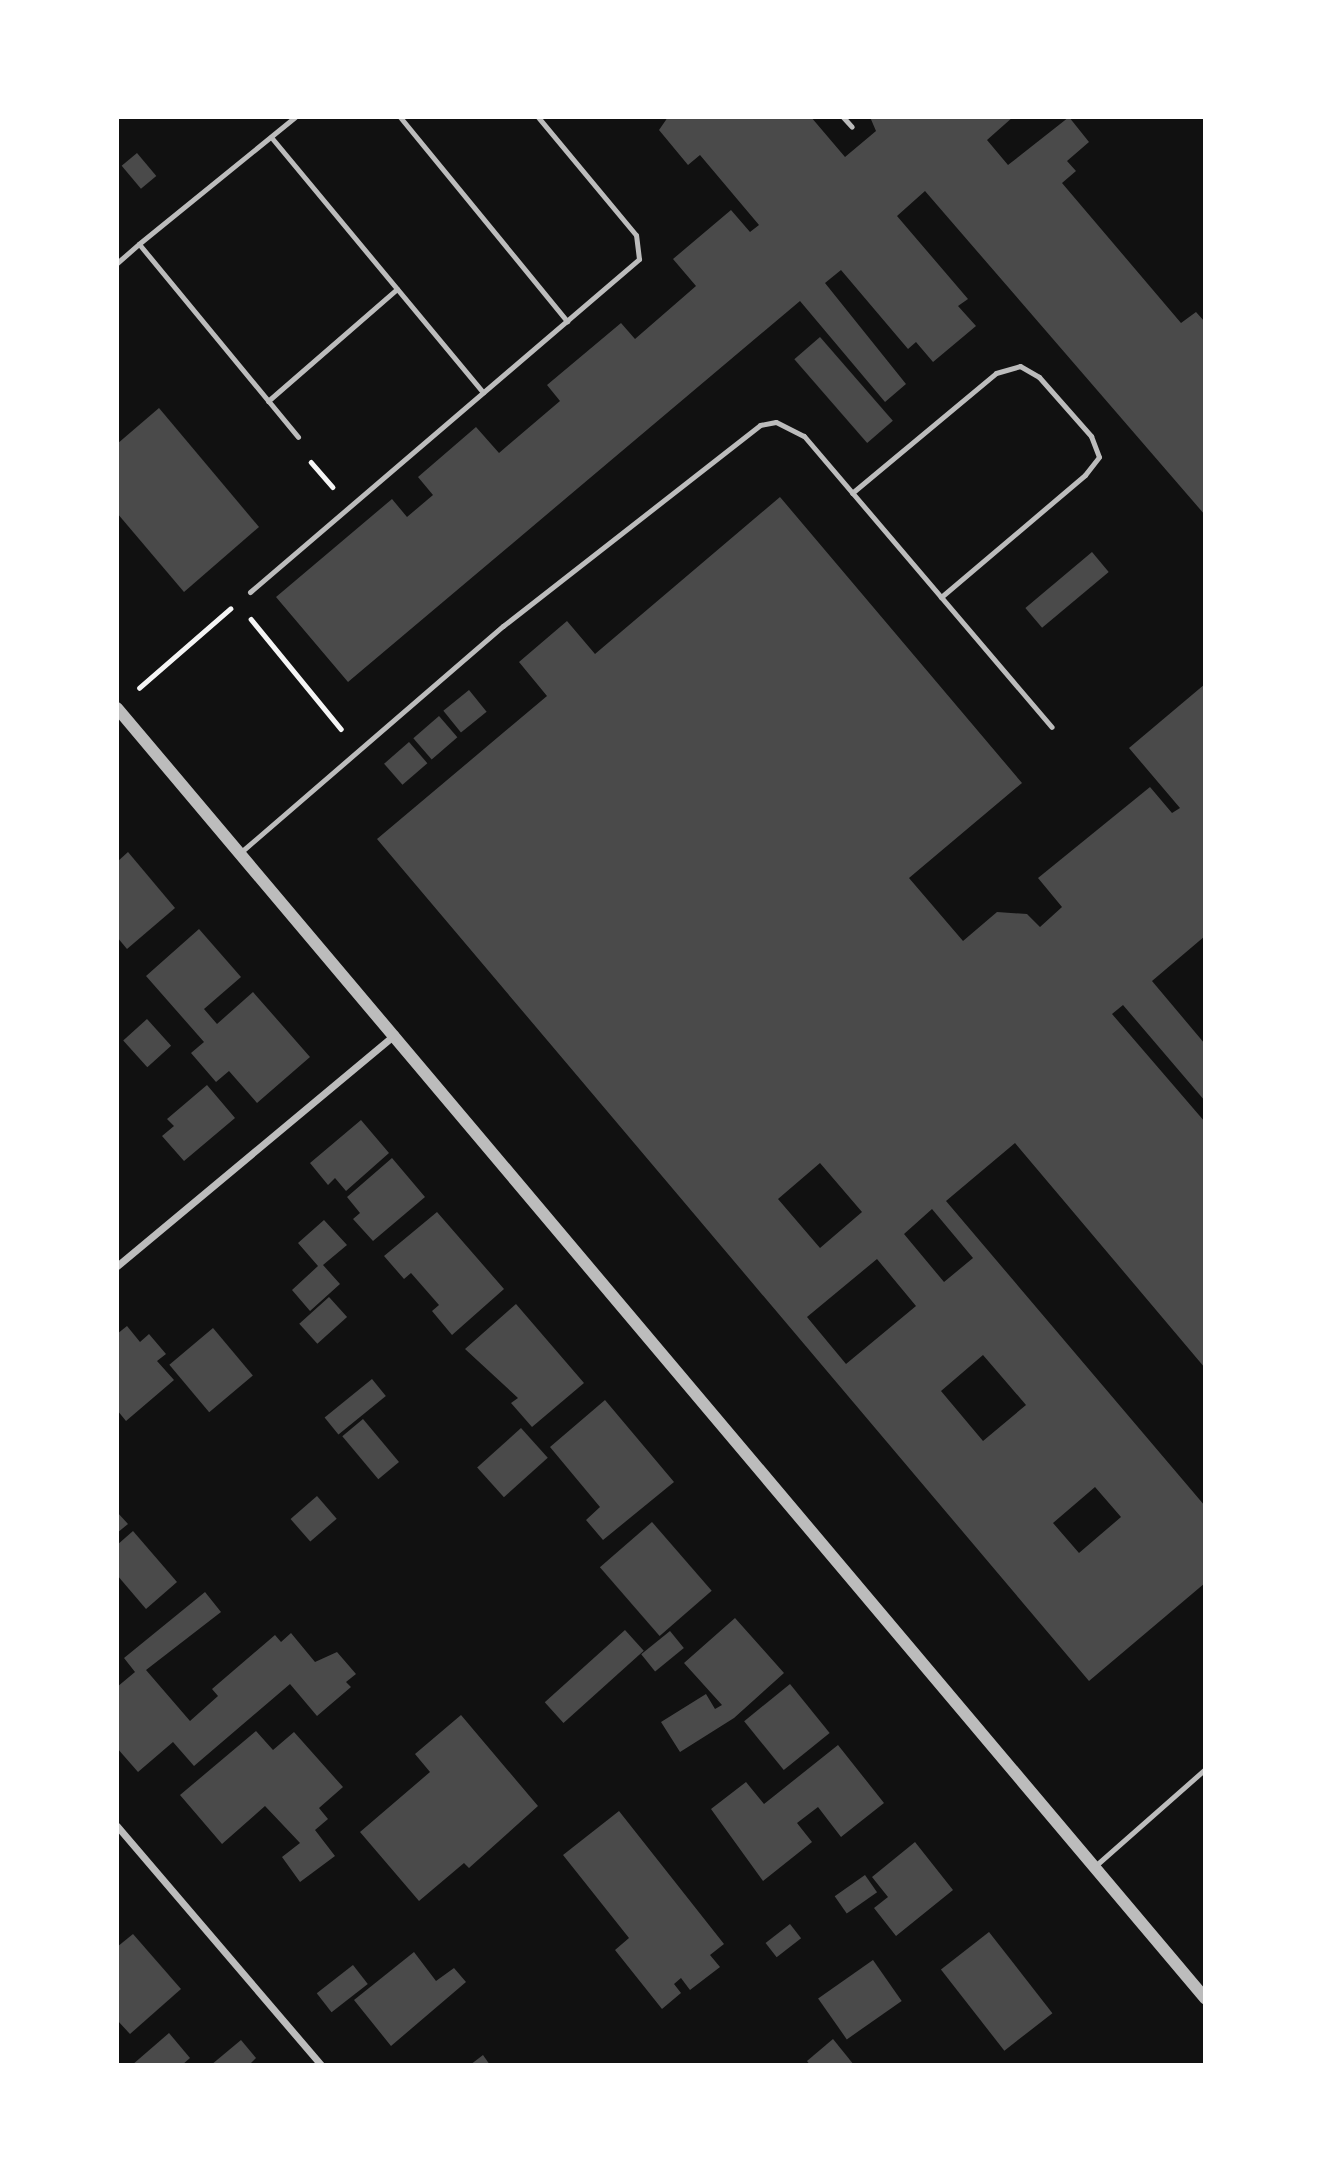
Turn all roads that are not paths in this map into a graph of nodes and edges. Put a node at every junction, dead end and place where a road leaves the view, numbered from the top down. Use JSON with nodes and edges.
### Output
{"nodes":[{"id":1,"x":295,"y":117,"type":"edge"},
{"id":2,"x":400,"y":117,"type":"edge"},
{"id":3,"x":538,"y":117,"type":"edge"},
{"id":4,"x":843,"y":117,"type":"edge"},
{"id":5,"x":852,"y":127,"type":"dead end"},
{"id":6,"x":271,"y":137,"type":"junction"},
{"id":7,"x":139,"y":244,"type":"junction"},
{"id":8,"x":117,"y":263,"type":"edge"},
{"id":9,"x":397,"y":289,"type":"junction"},
{"id":10,"x":567,"y":321,"type":"junction"},
{"id":11,"x":483,"y":391,"type":"junction"},
{"id":12,"x":268,"y":401,"type":"junction"},
{"id":13,"x":299,"y":437,"type":"road end"},
{"id":14,"x":852,"y":493,"type":"junction"},
{"id":15,"x":250,"y":592,"type":"road end"},
{"id":16,"x":941,"y":597,"type":"junction"},
{"id":17,"x":117,"y":708,"type":"edge"},
{"id":18,"x":1052,"y":727,"type":"dead end"},
{"id":19,"x":240,"y":852,"type":"junction"},
{"id":20,"x":396,"y":1034,"type":"junction"},
{"id":21,"x":117,"y":1266,"type":"edge"},
{"id":22,"x":1205,"y":1769,"type":"edge"},
{"id":23,"x":117,"y":1826,"type":"edge"},
{"id":24,"x":1093,"y":1868,"type":"junction"},
{"id":25,"x":1205,"y":1997,"type":"edge"},
{"id":26,"x":321,"y":2065,"type":"edge"}],
"edges":[{"from":1,"to":6,"type":"lane"},
{"from":2,"to":10,"type":"lane"},
{"from":3,"to":10,"type":"lane"},
{"from":4,"to":5,"type":"lane"},
{"from":6,"to":7,"type":"lane"},
{"from":6,"to":9,"type":"lane"},
{"from":7,"to":8,"type":"lane"},
{"from":7,"to":12,"type":"lane"},
{"from":9,"to":11,"type":"lane"},
{"from":9,"to":12,"type":"lane"},
{"from":10,"to":11,"type":"lane"},
{"from":11,"to":15,"type":"lane"},
{"from":12,"to":13,"type":"lane"},
{"from":14,"to":16,"type":"lane"},
{"from":14,"to":16,"type":"lane"},
{"from":14,"to":19,"type":"lane"},
{"from":16,"to":18,"type":"lane"},
{"from":17,"to":19,"type":"street"},
{"from":19,"to":20,"type":"street"},
{"from":20,"to":21,"type":"street"},
{"from":20,"to":24,"type":"street"},
{"from":22,"to":24,"type":"lane"},
{"from":23,"to":26,"type":"street"},
{"from":24,"to":25,"type":"street"}]}
